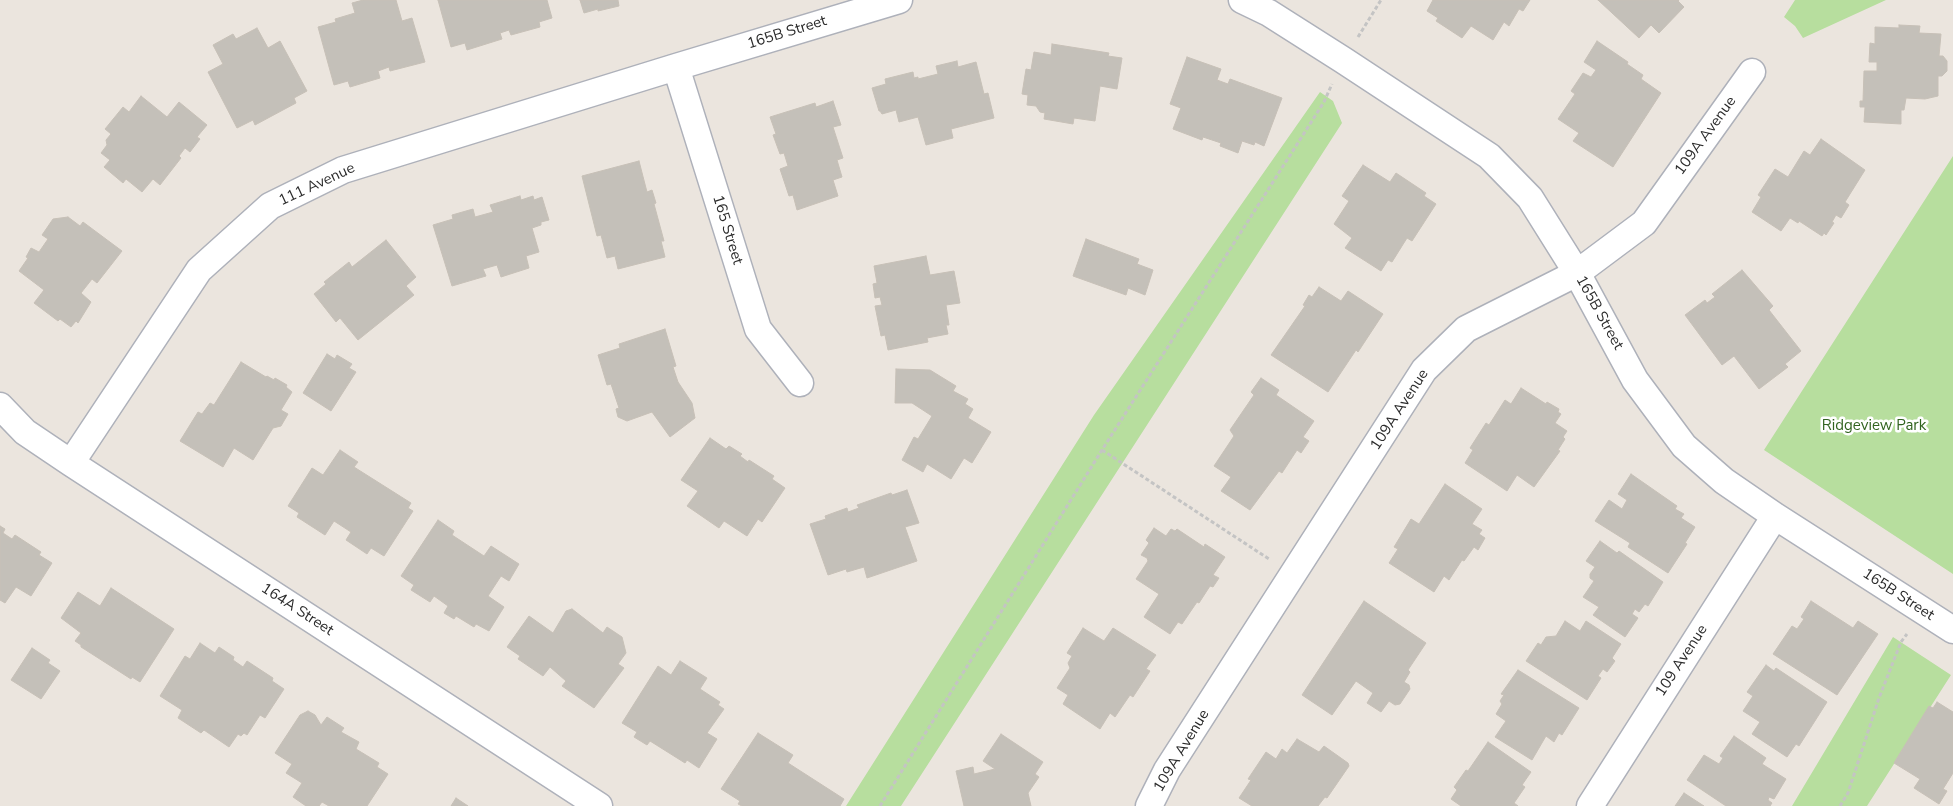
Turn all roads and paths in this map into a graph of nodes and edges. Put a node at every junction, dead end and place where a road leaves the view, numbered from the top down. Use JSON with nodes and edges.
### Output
{"nodes":[{"id":1,"x":899,"y":0,"type":"edge"},
{"id":2,"x":1242,"y":0,"type":"edge"},
{"id":3,"x":1381,"y":0,"type":"edge"},
{"id":4,"x":1353,"y":44,"type":"dead end"},
{"id":5,"x":676,"y":67,"type":"junction"},
{"id":6,"x":1752,"y":72,"type":"dead end"},
{"id":7,"x":1333,"y":81,"type":"dead end"},
{"id":8,"x":1578,"y":273,"type":"junction"},
{"id":9,"x":800,"y":383,"type":"dead end"},
{"id":10,"x":0,"y":406,"type":"edge"},
{"id":11,"x":1102,"y":450,"type":"junction"},
{"id":12,"x":71,"y":463,"type":"junction"},
{"id":13,"x":1775,"y":516,"type":"junction"},
{"id":14,"x":1270,"y":560,"type":"dead end"},
{"id":15,"x":1910,"y":629,"type":"dead end"},
{"id":16,"x":1953,"y":630,"type":"edge"},
{"id":17,"x":599,"y":806,"type":"edge"},
{"id":18,"x":880,"y":806,"type":"edge"},
{"id":19,"x":1149,"y":806,"type":"edge"},
{"id":20,"x":1590,"y":806,"type":"edge"},
{"id":21,"x":1840,"y":806,"type":"edge"}],
"edges":[{"from":1,"to":5,"type":"street","name":"165B Street"},
{"from":2,"to":8,"type":"street","name":"165B Street"},
{"from":3,"to":4,"type":"path"},
{"from":5,"to":9,"type":"street","name":"165 Street"},
{"from":5,"to":12,"type":"street","name":"111 Avenue"},
{"from":6,"to":8,"type":"street","name":"109A Avenue"},
{"from":7,"to":11,"type":"path"},
{"from":8,"to":13,"type":"street","name":"165B Street"},
{"from":8,"to":19,"type":"street","name":"109A Avenue"},
{"from":10,"to":12,"type":"street","name":"164A Street"},
{"from":11,"to":14,"type":"path"},
{"from":11,"to":18,"type":"path"},
{"from":12,"to":17,"type":"street","name":"164A Street"},
{"from":13,"to":16,"type":"street","name":"165B Street"},
{"from":13,"to":20,"type":"street","name":"109 Avenue"},
{"from":15,"to":21,"type":"path"}]}
